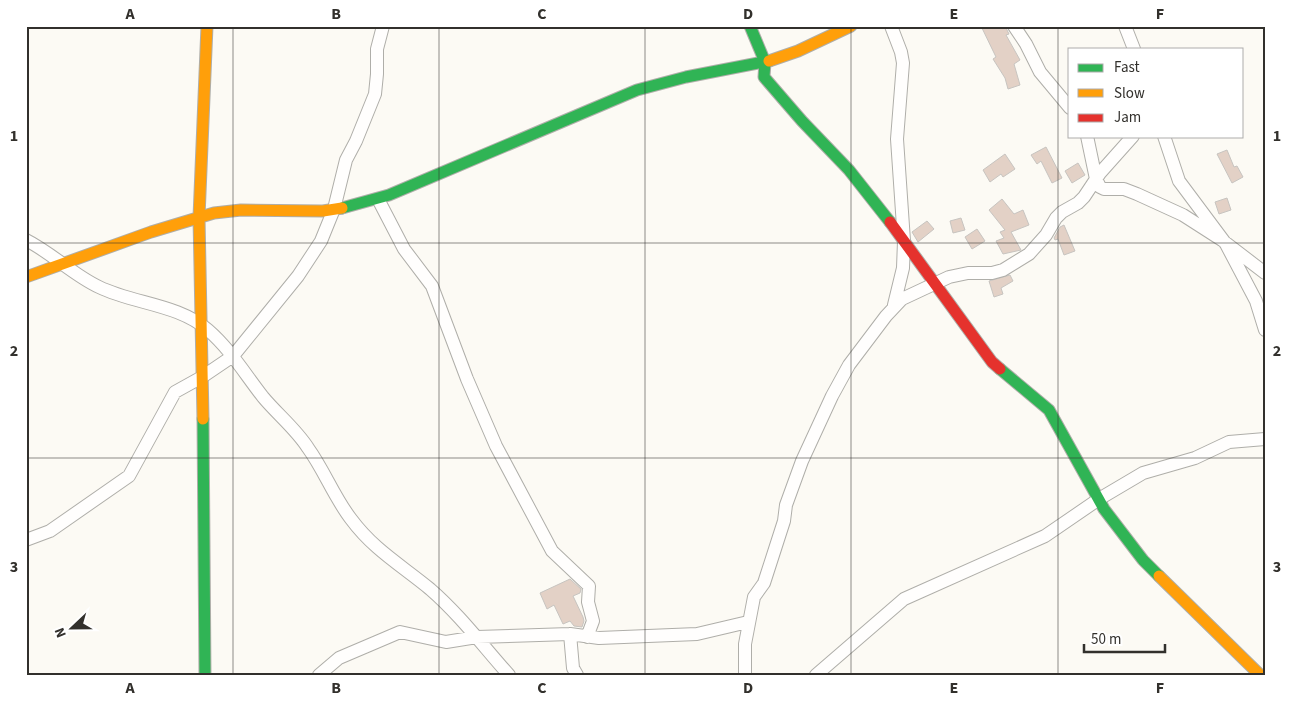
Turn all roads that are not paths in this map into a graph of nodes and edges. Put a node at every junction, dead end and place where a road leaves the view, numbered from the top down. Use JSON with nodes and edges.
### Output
{"nodes":[{"id":1,"x":207,"y":26,"type":"edge"},
{"id":2,"x":383,"y":26,"type":"edge"},
{"id":3,"x":750,"y":26,"type":"edge"},
{"id":4,"x":851,"y":26,"type":"edge"},
{"id":5,"x":891,"y":26,"type":"edge"},
{"id":6,"x":1014,"y":26,"type":"edge"},
{"id":7,"x":1126,"y":26,"type":"edge"},
{"id":8,"x":1134,"y":48,"type":"edge"},
{"id":9,"x":765,"y":62,"type":"junction"},
{"id":10,"x":1068,"y":106,"type":"edge"},
{"id":11,"x":1087,"y":138,"type":"edge"},
{"id":12,"x":1131,"y":138,"type":"edge"},
{"id":13,"x":1165,"y":138,"type":"edge"},
{"id":14,"x":1096,"y":180,"type":"junction"},
{"id":15,"x":378,"y":199,"type":"junction"},
{"id":16,"x":334,"y":209,"type":"junction"},
{"id":17,"x":199,"y":217,"type":"junction"},
{"id":18,"x":26,"y":240,"type":"edge"},
{"id":19,"x":1222,"y":240,"type":"junction"},
{"id":20,"x":904,"y":241,"type":"junction"},
{"id":21,"x":62,"y":264,"type":"junction"},
{"id":22,"x":1265,"y":273,"type":"edge"},
{"id":23,"x":26,"y":277,"type":"edge"},
{"id":24,"x":934,"y":283,"type":"junction"},
{"id":25,"x":894,"y":305,"type":"junction"},
{"id":26,"x":202,"y":325,"type":"junction"},
{"id":27,"x":1265,"y":330,"type":"edge"},
{"id":28,"x":233,"y":356,"type":"junction"},
{"id":29,"x":202,"y":377,"type":"junction"},
{"id":30,"x":1265,"y":439,"type":"edge"},
{"id":31,"x":1098,"y":499,"type":"junction"},
{"id":32,"x":26,"y":540,"type":"edge"},
{"id":33,"x":748,"y":622,"type":"junction"},
{"id":34,"x":570,"y":634,"type":"junction"},
{"id":35,"x":477,"y":637,"type":"junction"},
{"id":36,"x":587,"y":637,"type":"junction"},
{"id":37,"x":205,"y":675,"type":"edge"},
{"id":38,"x":319,"y":675,"type":"edge"},
{"id":39,"x":509,"y":675,"type":"edge"},
{"id":40,"x":577,"y":675,"type":"edge"},
{"id":41,"x":744,"y":675,"type":"edge"},
{"id":42,"x":816,"y":675,"type":"edge"},
{"id":43,"x":1260,"y":675,"type":"edge"}],
"edges":[{"from":1,"to":17,"type":"street"},
{"from":2,"to":16,"type":"street"},
{"from":3,"to":9,"type":"street"},
{"from":4,"to":9,"type":"street"},
{"from":5,"to":20,"type":"street"},
{"from":6,"to":10,"type":"street"},
{"from":7,"to":8,"type":"street"},
{"from":9,"to":15,"type":"street"},
{"from":9,"to":20,"type":"street"},
{"from":11,"to":14,"type":"street"},
{"from":12,"to":14,"type":"street"},
{"from":13,"to":19,"type":"street"},
{"from":14,"to":19,"type":"street"},
{"from":14,"to":24,"type":"street"},
{"from":15,"to":16,"type":"street"},
{"from":15,"to":36,"type":"street"},
{"from":16,"to":17,"type":"street"},
{"from":16,"to":28,"type":"street"},
{"from":17,"to":21,"type":"street"},
{"from":17,"to":26,"type":"street"},
{"from":18,"to":21,"type":"street"},
{"from":19,"to":22,"type":"street"},
{"from":19,"to":27,"type":"street"},
{"from":20,"to":24,"type":"street"},
{"from":20,"to":25,"type":"street"},
{"from":21,"to":23,"type":"street"},
{"from":21,"to":26,"type":"street"},
{"from":24,"to":25,"type":"street"},
{"from":24,"to":31,"type":"street"},
{"from":25,"to":33,"type":"street"},
{"from":26,"to":28,"type":"street"},
{"from":26,"to":29,"type":"street"},
{"from":28,"to":29,"type":"street"},
{"from":28,"to":35,"type":"street"},
{"from":29,"to":32,"type":"street"},
{"from":29,"to":37,"type":"street"},
{"from":30,"to":31,"type":"street"},
{"from":31,"to":42,"type":"street"},
{"from":31,"to":43,"type":"street"},
{"from":33,"to":36,"type":"street"},
{"from":33,"to":41,"type":"street"},
{"from":34,"to":35,"type":"street"},
{"from":34,"to":36,"type":"street"},
{"from":34,"to":40,"type":"street"},
{"from":35,"to":38,"type":"street"},
{"from":35,"to":39,"type":"street"}]}
